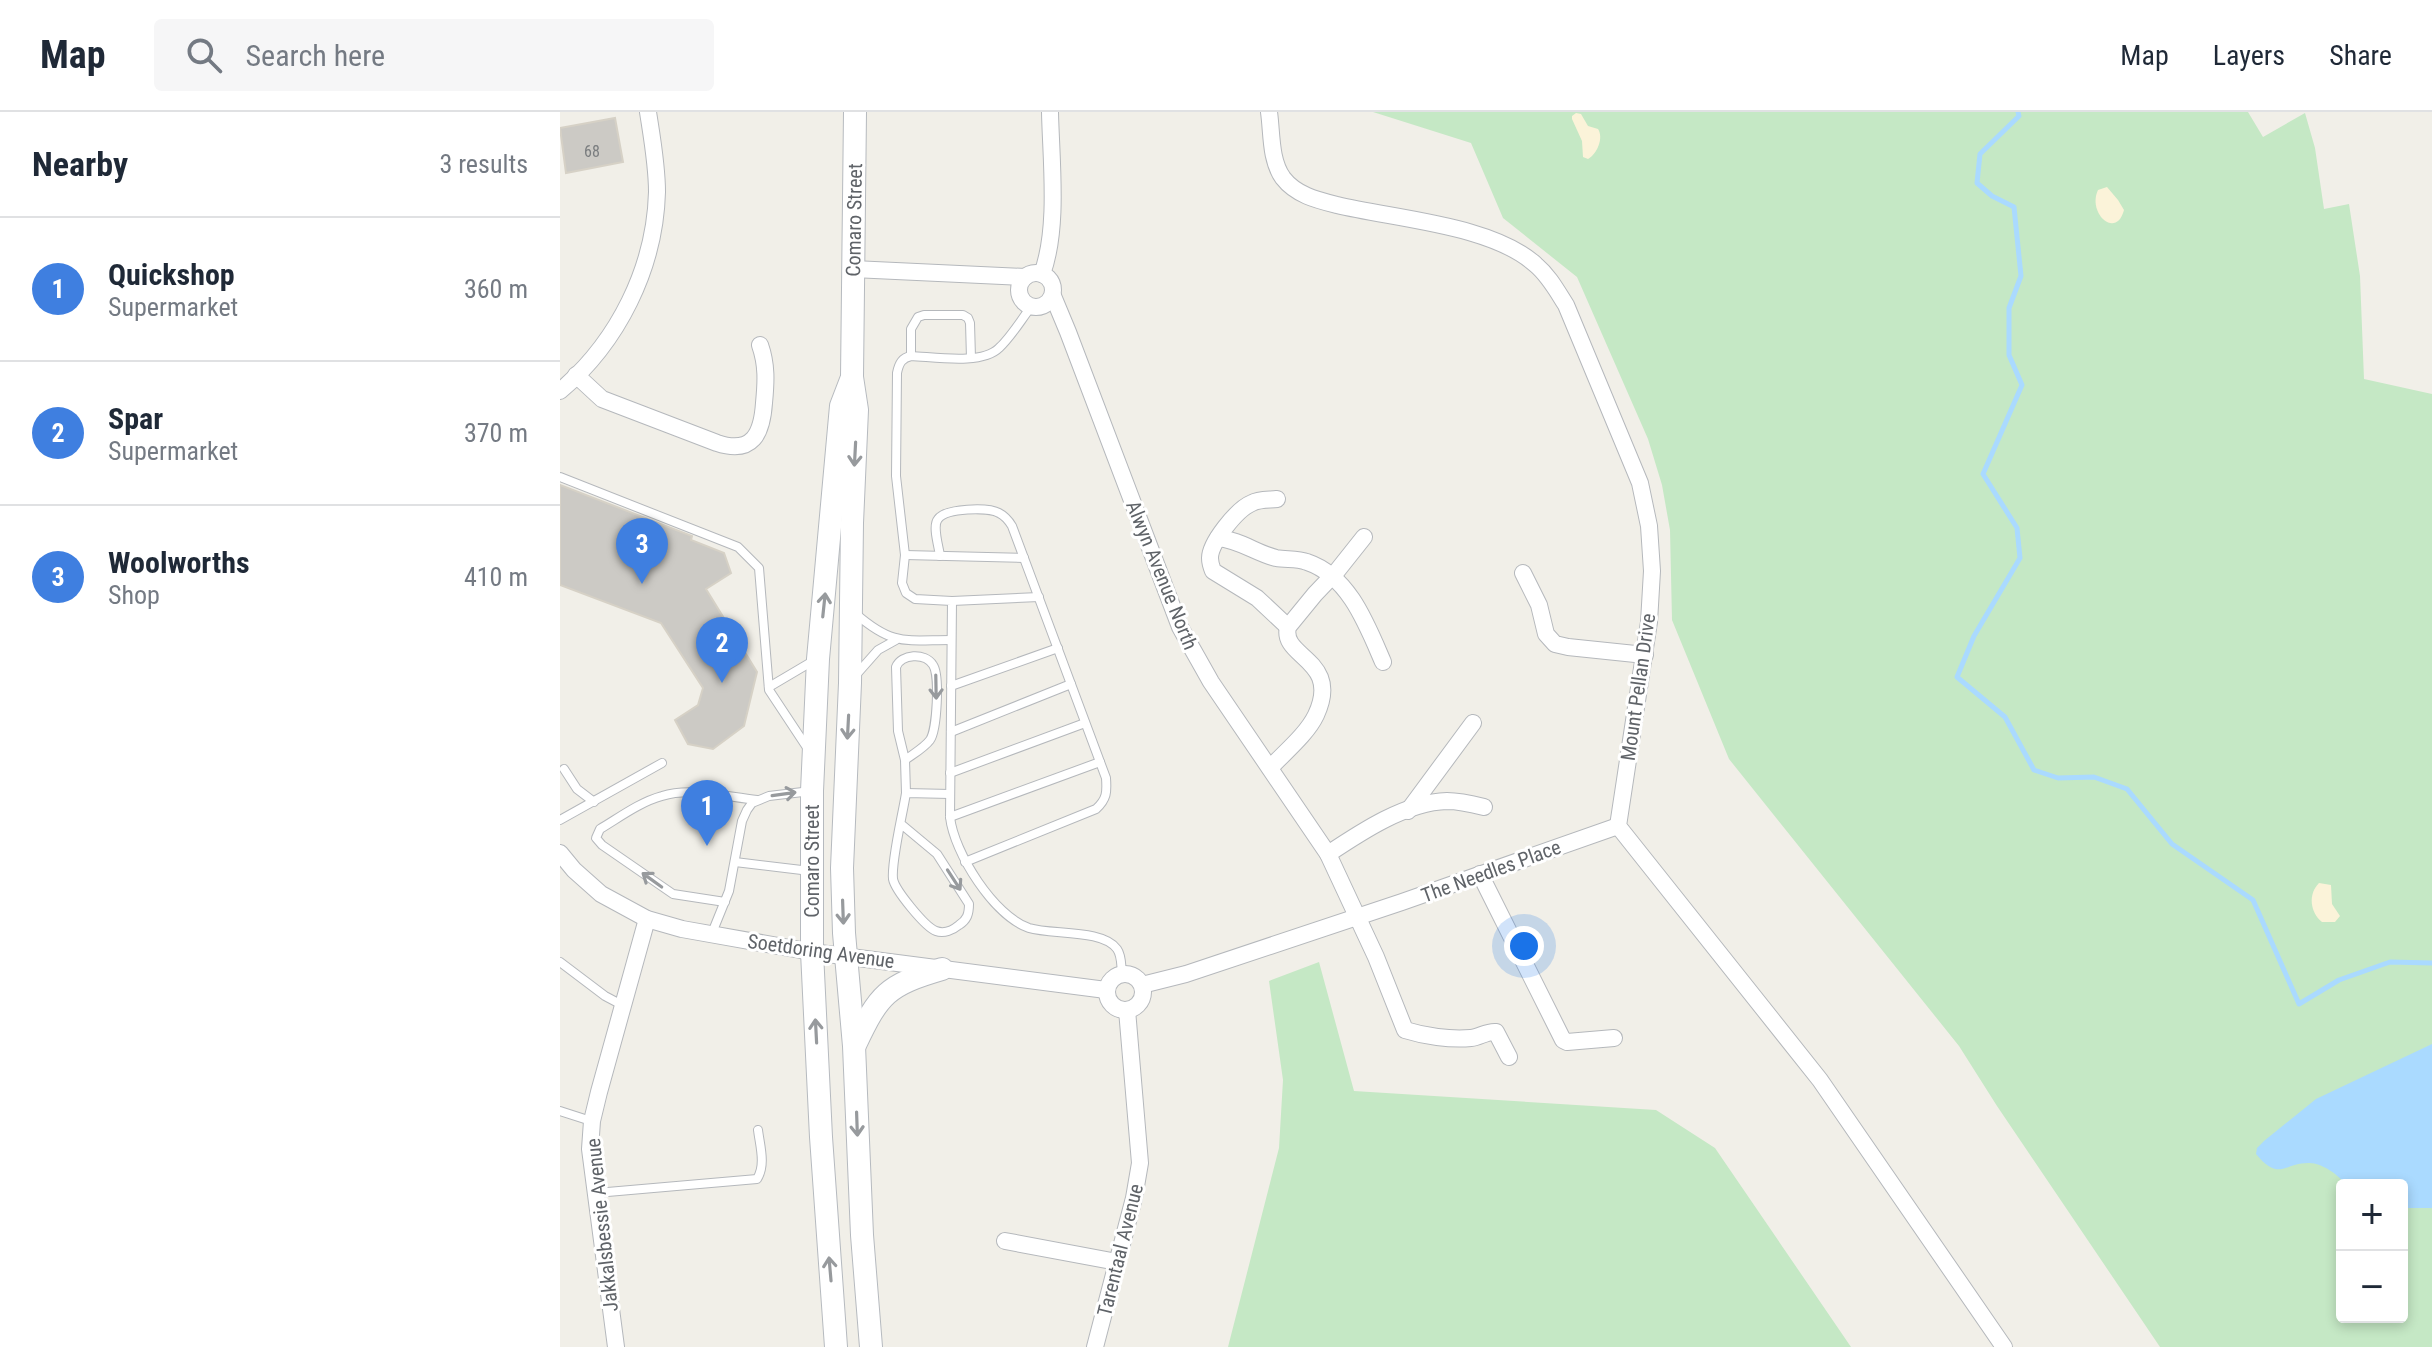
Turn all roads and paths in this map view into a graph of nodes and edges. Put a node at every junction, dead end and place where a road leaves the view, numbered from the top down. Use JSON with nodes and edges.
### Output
{"nodes":[{"id":1,"x":648,"y":112,"type":"edge"},
{"id":2,"x":855,"y":112,"type":"edge"},
{"id":3,"x":1050,"y":112,"type":"edge"},
{"id":4,"x":1269,"y":112,"type":"edge"},
{"id":5,"x":853,"y":269,"type":"junction"},
{"id":6,"x":1033,"y":276,"type":"junction"},
{"id":7,"x":1053,"y":296,"type":"junction"},
{"id":8,"x":1031,"y":307,"type":"junction"},
{"id":9,"x":760,"y":345,"type":"dead end"},
{"id":10,"x":911,"y":356,"type":"junction"},
{"id":11,"x":971,"y":358,"type":"junction"},
{"id":12,"x":576,"y":375,"type":"junction"},
{"id":13,"x":852,"y":377,"type":"junction"},
{"id":14,"x":560,"y":391,"type":"edge"},
{"id":15,"x":560,"y":477,"type":"edge"},
{"id":16,"x":1277,"y":499,"type":"dead end"},
{"id":17,"x":1364,"y":537,"type":"dead end"},
{"id":18,"x":1218,"y":538,"type":"junction"},
{"id":19,"x":905,"y":555,"type":"junction"},
{"id":20,"x":940,"y":556,"type":"junction"},
{"id":21,"x":1024,"y":558,"type":"junction"},
{"id":22,"x":1523,"y":573,"type":"dead end"},
{"id":23,"x":1332,"y":577,"type":"junction"},
{"id":24,"x":1039,"y":597,"type":"junction"},
{"id":25,"x":952,"y":601,"type":"junction"},
{"id":26,"x":852,"y":610,"type":"junction"},
{"id":27,"x":1288,"y":627,"type":"junction"},
{"id":28,"x":896,"y":640,"type":"junction"},
{"id":29,"x":951,"y":640,"type":"junction"},
{"id":30,"x":1058,"y":648,"type":"junction"},
{"id":31,"x":1645,"y":655,"type":"junction"},
{"id":32,"x":818,"y":659,"type":"junction"},
{"id":33,"x":1383,"y":662,"type":"dead end"},
{"id":34,"x":850,"y":683,"type":"junction"},
{"id":35,"x":1071,"y":684,"type":"junction"},
{"id":36,"x":951,"y":686,"type":"junction"},
{"id":37,"x":769,"y":688,"type":"junction"},
{"id":38,"x":1085,"y":723,"type":"junction"},
{"id":39,"x":1473,"y":723,"type":"dead end"},
{"id":40,"x":951,"y":732,"type":"junction"},
{"id":41,"x":812,"y":755,"type":"junction"},
{"id":42,"x":905,"y":760,"type":"junction"},
{"id":43,"x":1100,"y":762,"type":"junction"},
{"id":44,"x":662,"y":763,"type":"dead end"},
{"id":45,"x":1270,"y":768,"type":"junction"},
{"id":46,"x":564,"y":769,"type":"dead end"},
{"id":47,"x":950,"y":773,"type":"junction"},
{"id":48,"x":812,"y":791,"type":"junction"},
{"id":49,"x":906,"y":793,"type":"junction"},
{"id":50,"x":950,"y":794,"type":"junction"},
{"id":51,"x":757,"y":800,"type":"junction"},
{"id":52,"x":594,"y":802,"type":"junction"},
{"id":53,"x":1484,"y":807,"type":"dead end"},
{"id":54,"x":1408,"y":811,"type":"junction"},
{"id":55,"x":950,"y":817,"type":"junction"},
{"id":56,"x":560,"y":820,"type":"edge"},
{"id":57,"x":901,"y":824,"type":"junction"},
{"id":58,"x":1618,"y":826,"type":"junction"},
{"id":59,"x":560,"y":853,"type":"edge"},
{"id":60,"x":1328,"y":854,"type":"junction"},
{"id":61,"x":735,"y":862,"type":"junction"},
{"id":62,"x":965,"y":862,"type":"junction"},
{"id":63,"x":812,"y":871,"type":"junction"},
{"id":64,"x":1480,"y":874,"type":"junction"},
{"id":65,"x":725,"y":902,"type":"junction"},
{"id":66,"x":1360,"y":916,"type":"junction"},
{"id":67,"x":647,"y":919,"type":"junction"},
{"id":68,"x":711,"y":935,"type":"junction"},
{"id":69,"x":812,"y":952,"type":"junction"},
{"id":70,"x":846,"y":955,"type":"junction"},
{"id":71,"x":560,"y":962,"type":"edge"},
{"id":72,"x":942,"y":969,"type":"junction"},
{"id":73,"x":1122,"y":973,"type":"junction"},
{"id":74,"x":1142,"y":985,"type":"junction"},
{"id":75,"x":1106,"y":990,"type":"junction"},
{"id":76,"x":623,"y":1005,"type":"junction"},
{"id":77,"x":1127,"y":1010,"type":"junction"},
{"id":78,"x":1614,"y":1038,"type":"dead end"},
{"id":79,"x":854,"y":1046,"type":"junction"},
{"id":80,"x":1509,"y":1057,"type":"dead end"},
{"id":81,"x":560,"y":1111,"type":"edge"},
{"id":82,"x":592,"y":1121,"type":"junction"},
{"id":83,"x":758,"y":1130,"type":"dead end"},
{"id":84,"x":595,"y":1193,"type":"junction"},
{"id":85,"x":1005,"y":1241,"type":"dead end"},
{"id":86,"x":1117,"y":1262,"type":"junction"},
{"id":87,"x":616,"y":1347,"type":"edge"},
{"id":88,"x":836,"y":1347,"type":"edge"},
{"id":89,"x":871,"y":1347,"type":"edge"},
{"id":90,"x":1095,"y":1347,"type":"edge"},
{"id":91,"x":2004,"y":1347,"type":"edge"}],
"edges":[{"from":1,"to":12,"type":"street"},
{"from":2,"to":5,"type":"street","name":"Comaro Street"},
{"from":3,"to":6,"type":"street"},
{"from":4,"to":31,"type":"street","name":"Mount Pellan Drive"},
{"from":5,"to":6,"type":"street"},
{"from":5,"to":13,"type":"street","name":"Comaro Street"},
{"from":6,"to":7,"type":"street"},
{"from":6,"to":8,"type":"street"},
{"from":7,"to":8,"type":"street"},
{"from":7,"to":45,"type":"street","name":"Alwyn Avenue North"},
{"from":8,"to":11,"type":"lane"},
{"from":9,"to":12,"type":"street"},
{"from":10,"to":11,"type":"lane"},
{"from":10,"to":11,"type":"lane"},
{"from":10,"to":19,"type":"lane"},
{"from":12,"to":14,"type":"street"},
{"from":13,"to":26,"type":"street","name":"Comaro Street","one_way":true},
{"from":32,"to":13,"type":"street","name":"Comaro Street","one_way":true},
{"from":15,"to":37,"type":"lane"},
{"from":16,"to":18,"type":"street"},
{"from":17,"to":23,"type":"street"},
{"from":18,"to":23,"type":"street"},
{"from":18,"to":27,"type":"street"},
{"from":19,"to":20,"type":"lane"},
{"from":19,"to":25,"type":"lane"},
{"from":20,"to":21,"type":"lane"},
{"from":20,"to":21,"type":"lane"},
{"from":21,"to":24,"type":"lane"},
{"from":22,"to":31,"type":"street"},
{"from":23,"to":27,"type":"street"},
{"from":23,"to":33,"type":"street"},
{"from":24,"to":25,"type":"lane"},
{"from":24,"to":30,"type":"lane"},
{"from":25,"to":29,"type":"lane"},
{"from":26,"to":28,"type":"lane"},
{"from":26,"to":34,"type":"street","name":"Comaro Street"},
{"from":27,"to":45,"type":"street"},
{"from":28,"to":29,"type":"lane"},
{"from":28,"to":34,"type":"lane"},
{"from":29,"to":36,"type":"lane"},
{"from":30,"to":35,"type":"lane"},
{"from":30,"to":36,"type":"lane"},
{"from":31,"to":58,"type":"street","name":"Mount Pellan Drive"},
{"from":32,"to":37,"type":"lane"},
{"from":32,"to":41,"type":"street","name":"Comaro Street"},
{"from":34,"to":70,"type":"street","name":"Comaro Street","one_way":true},
{"from":35,"to":38,"type":"lane"},
{"from":35,"to":40,"type":"lane"},
{"from":36,"to":40,"type":"lane"},
{"from":37,"to":41,"type":"lane"},
{"from":38,"to":43,"type":"lane"},
{"from":38,"to":47,"type":"lane"},
{"from":39,"to":54,"type":"street"},
{"from":40,"to":47,"type":"lane"},
{"from":41,"to":48,"type":"street","name":"Comaro Street"},
{"from":42,"to":42,"type":"lane","one_way":true},
{"from":42,"to":49,"type":"lane"},
{"from":43,"to":55,"type":"lane"},
{"from":43,"to":62,"type":"lane"},
{"from":44,"to":52,"type":"lane"},
{"from":45,"to":60,"type":"street","name":"Alwyn Avenue North"},
{"from":46,"to":52,"type":"lane"},
{"from":47,"to":50,"type":"lane"},
{"from":51,"to":48,"type":"lane","one_way":true},
{"from":48,"to":63,"type":"street","name":"Comaro Street"},
{"from":49,"to":50,"type":"lane"},
{"from":49,"to":57,"type":"lane"},
{"from":50,"to":55,"type":"lane"},
{"from":51,"to":61,"type":"lane"},
{"from":65,"to":51,"type":"lane","one_way":true},
{"from":52,"to":56,"type":"lane"},
{"from":53,"to":54,"type":"street"},
{"from":54,"to":60,"type":"street"},
{"from":55,"to":62,"type":"lane"},
{"from":57,"to":57,"type":"lane","one_way":true},
{"from":58,"to":64,"type":"street","name":"The Needles Place"},
{"from":58,"to":91,"type":"street"},
{"from":59,"to":67,"type":"street","name":"Soetdoring Avenue"},
{"from":60,"to":66,"type":"street","name":"Alwyn Avenue North"},
{"from":61,"to":63,"type":"lane"},
{"from":61,"to":65,"type":"lane"},
{"from":62,"to":73,"type":"lane"},
{"from":63,"to":69,"type":"street","name":"Comaro Street"},
{"from":64,"to":66,"type":"street","name":"The Needles Place"},
{"from":64,"to":78,"type":"street"},
{"from":65,"to":68,"type":"lane"},
{"from":66,"to":74,"type":"street"},
{"from":66,"to":80,"type":"street","name":"Alwyn Avenue North"},
{"from":67,"to":68,"type":"street","name":"Soetdoring Avenue"},
{"from":67,"to":76,"type":"street","name":"Jakkalsbessie Avenue"},
{"from":68,"to":69,"type":"street","name":"Soetdoring Avenue"},
{"from":69,"to":70,"type":"street","name":"Soetdoring Avenue"},
{"from":88,"to":69,"type":"street","name":"Comaro Street","one_way":true},
{"from":70,"to":72,"type":"street","name":"Soetdoring Avenue"},
{"from":70,"to":79,"type":"street","name":"Comaro Street"},
{"from":71,"to":76,"type":"lane"},
{"from":72,"to":75,"type":"street","name":"Soetdoring Avenue"},
{"from":72,"to":79,"type":"street"},
{"from":73,"to":74,"type":"street"},
{"from":73,"to":75,"type":"street"},
{"from":74,"to":77,"type":"street"},
{"from":75,"to":77,"type":"street"},
{"from":76,"to":82,"type":"street","name":"Jakkalsbessie Avenue"},
{"from":77,"to":86,"type":"street","name":"Tarentaal Avenue"},
{"from":79,"to":89,"type":"street","name":"Comaro Street","one_way":true},
{"from":81,"to":82,"type":"lane"},
{"from":82,"to":84,"type":"street","name":"Jakkalsbessie Avenue"},
{"from":83,"to":84,"type":"lane"},
{"from":84,"to":87,"type":"street","name":"Jakkalsbessie Avenue"},
{"from":85,"to":86,"type":"street"},
{"from":86,"to":90,"type":"street","name":"Tarentaal Avenue"}]}
